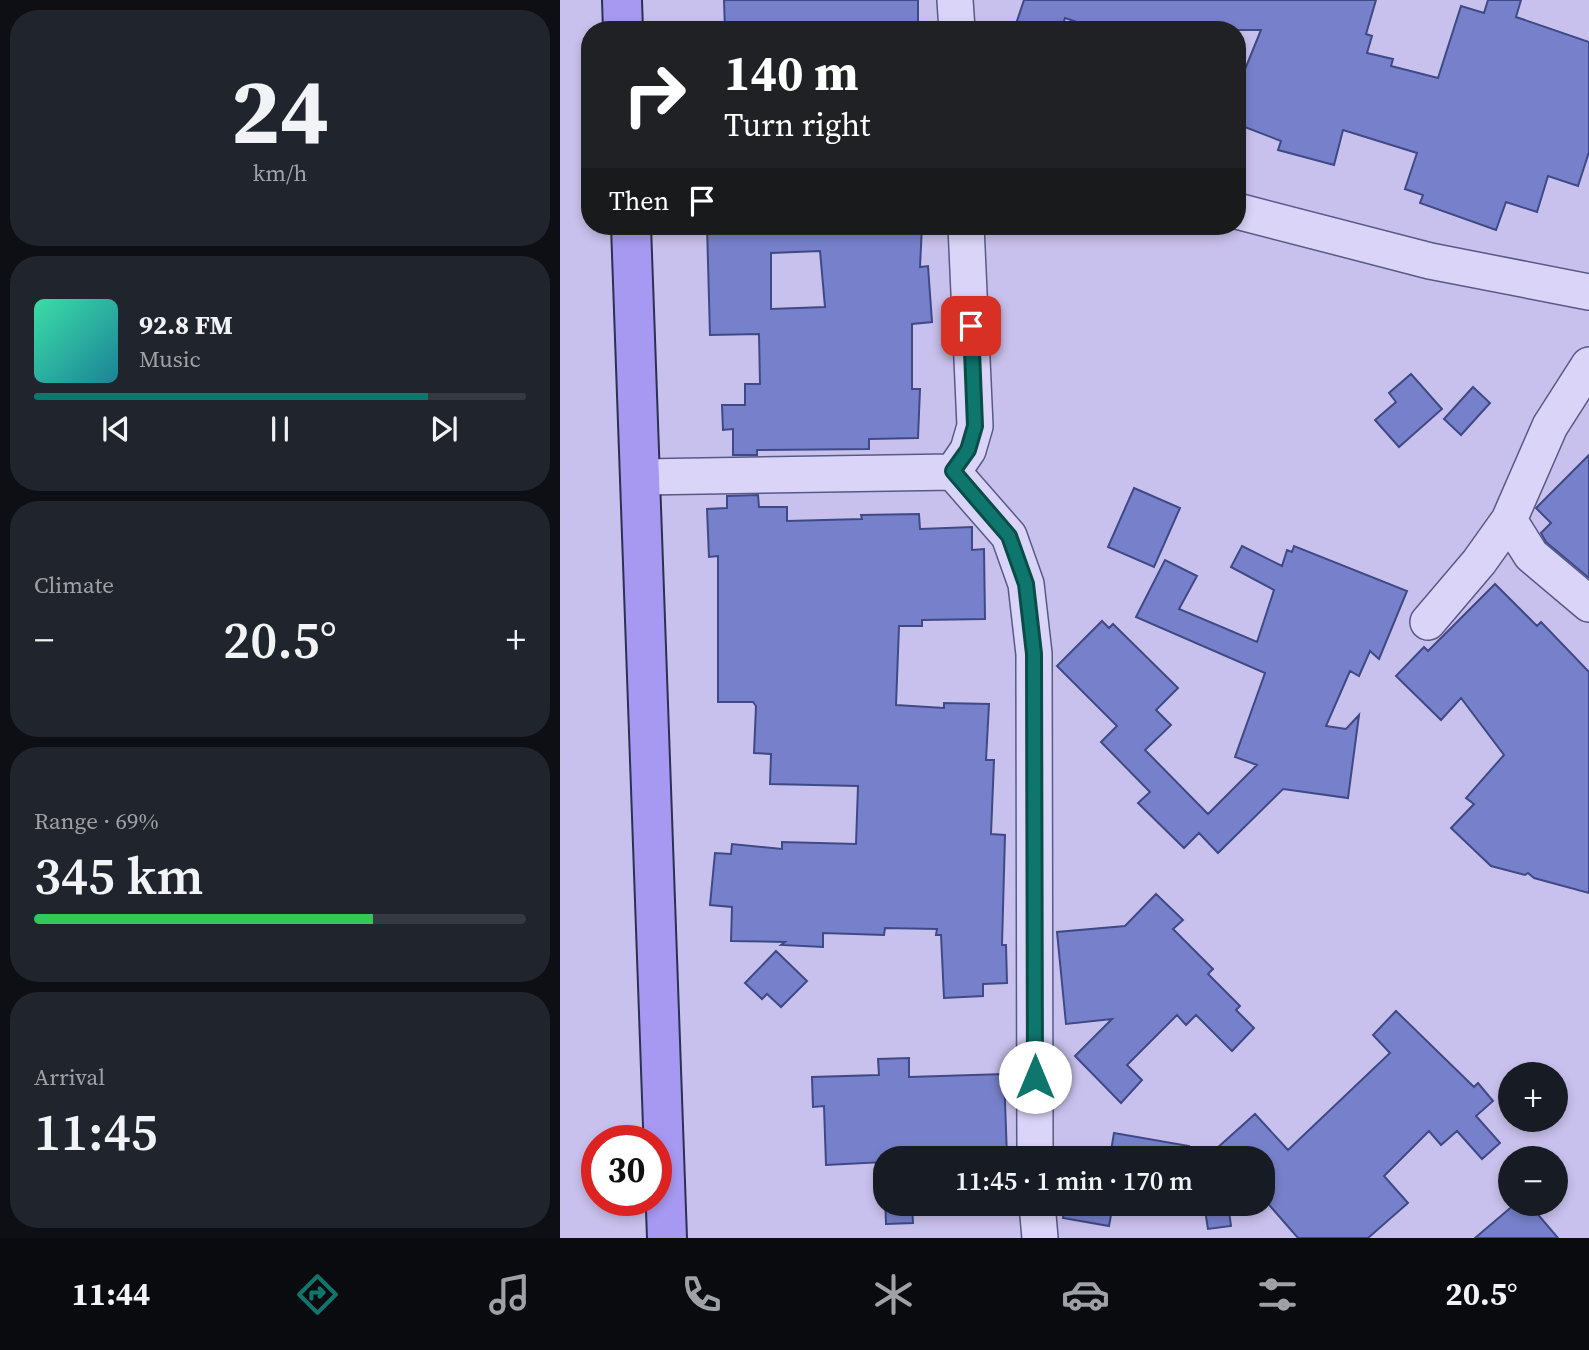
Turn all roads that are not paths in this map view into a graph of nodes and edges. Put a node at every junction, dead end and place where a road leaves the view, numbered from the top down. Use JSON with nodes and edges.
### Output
{"nodes":[{"id":1,"x":622,"y":0,"type":"edge"},
{"id":2,"x":955,"y":0,"type":"edge"},
{"id":3,"x":623,"y":21,"type":"edge"},
{"id":4,"x":956,"y":21,"type":"edge"},
{"id":5,"x":1246,"y":213,"type":"edge"},
{"id":6,"x":631,"y":235,"type":"edge"},
{"id":7,"x":967,"y":235,"type":"edge"},
{"id":8,"x":1589,"y":292,"type":"edge"},
{"id":9,"x":1589,"y":365,"type":"edge"},
{"id":10,"x":953,"y":471,"type":"junction"},
{"id":11,"x":642,"y":477,"type":"junction"},
{"id":12,"x":1509,"y":520,"type":"junction"},
{"id":13,"x":1589,"y":604,"type":"edge"},
{"id":14,"x":1428,"y":622,"type":"dead end"},
{"id":15,"x":1034,"y":1146,"type":"edge"},
{"id":16,"x":1038,"y":1216,"type":"edge"},
{"id":17,"x":667,"y":1238,"type":"edge"},
{"id":18,"x":1040,"y":1238,"type":"edge"}],
"edges":[{"from":1,"to":3,"type":"main road"},
{"from":2,"to":4,"type":"street"},
{"from":5,"to":8,"type":"street"},
{"from":6,"to":11,"type":"main road"},
{"from":7,"to":10,"type":"street"},
{"from":9,"to":12,"type":"street"},
{"from":10,"to":11,"type":"street"},
{"from":10,"to":15,"type":"street"},
{"from":11,"to":17,"type":"main road"},
{"from":12,"to":13,"type":"street"},
{"from":12,"to":14,"type":"street"},
{"from":16,"to":18,"type":"street"}]}
